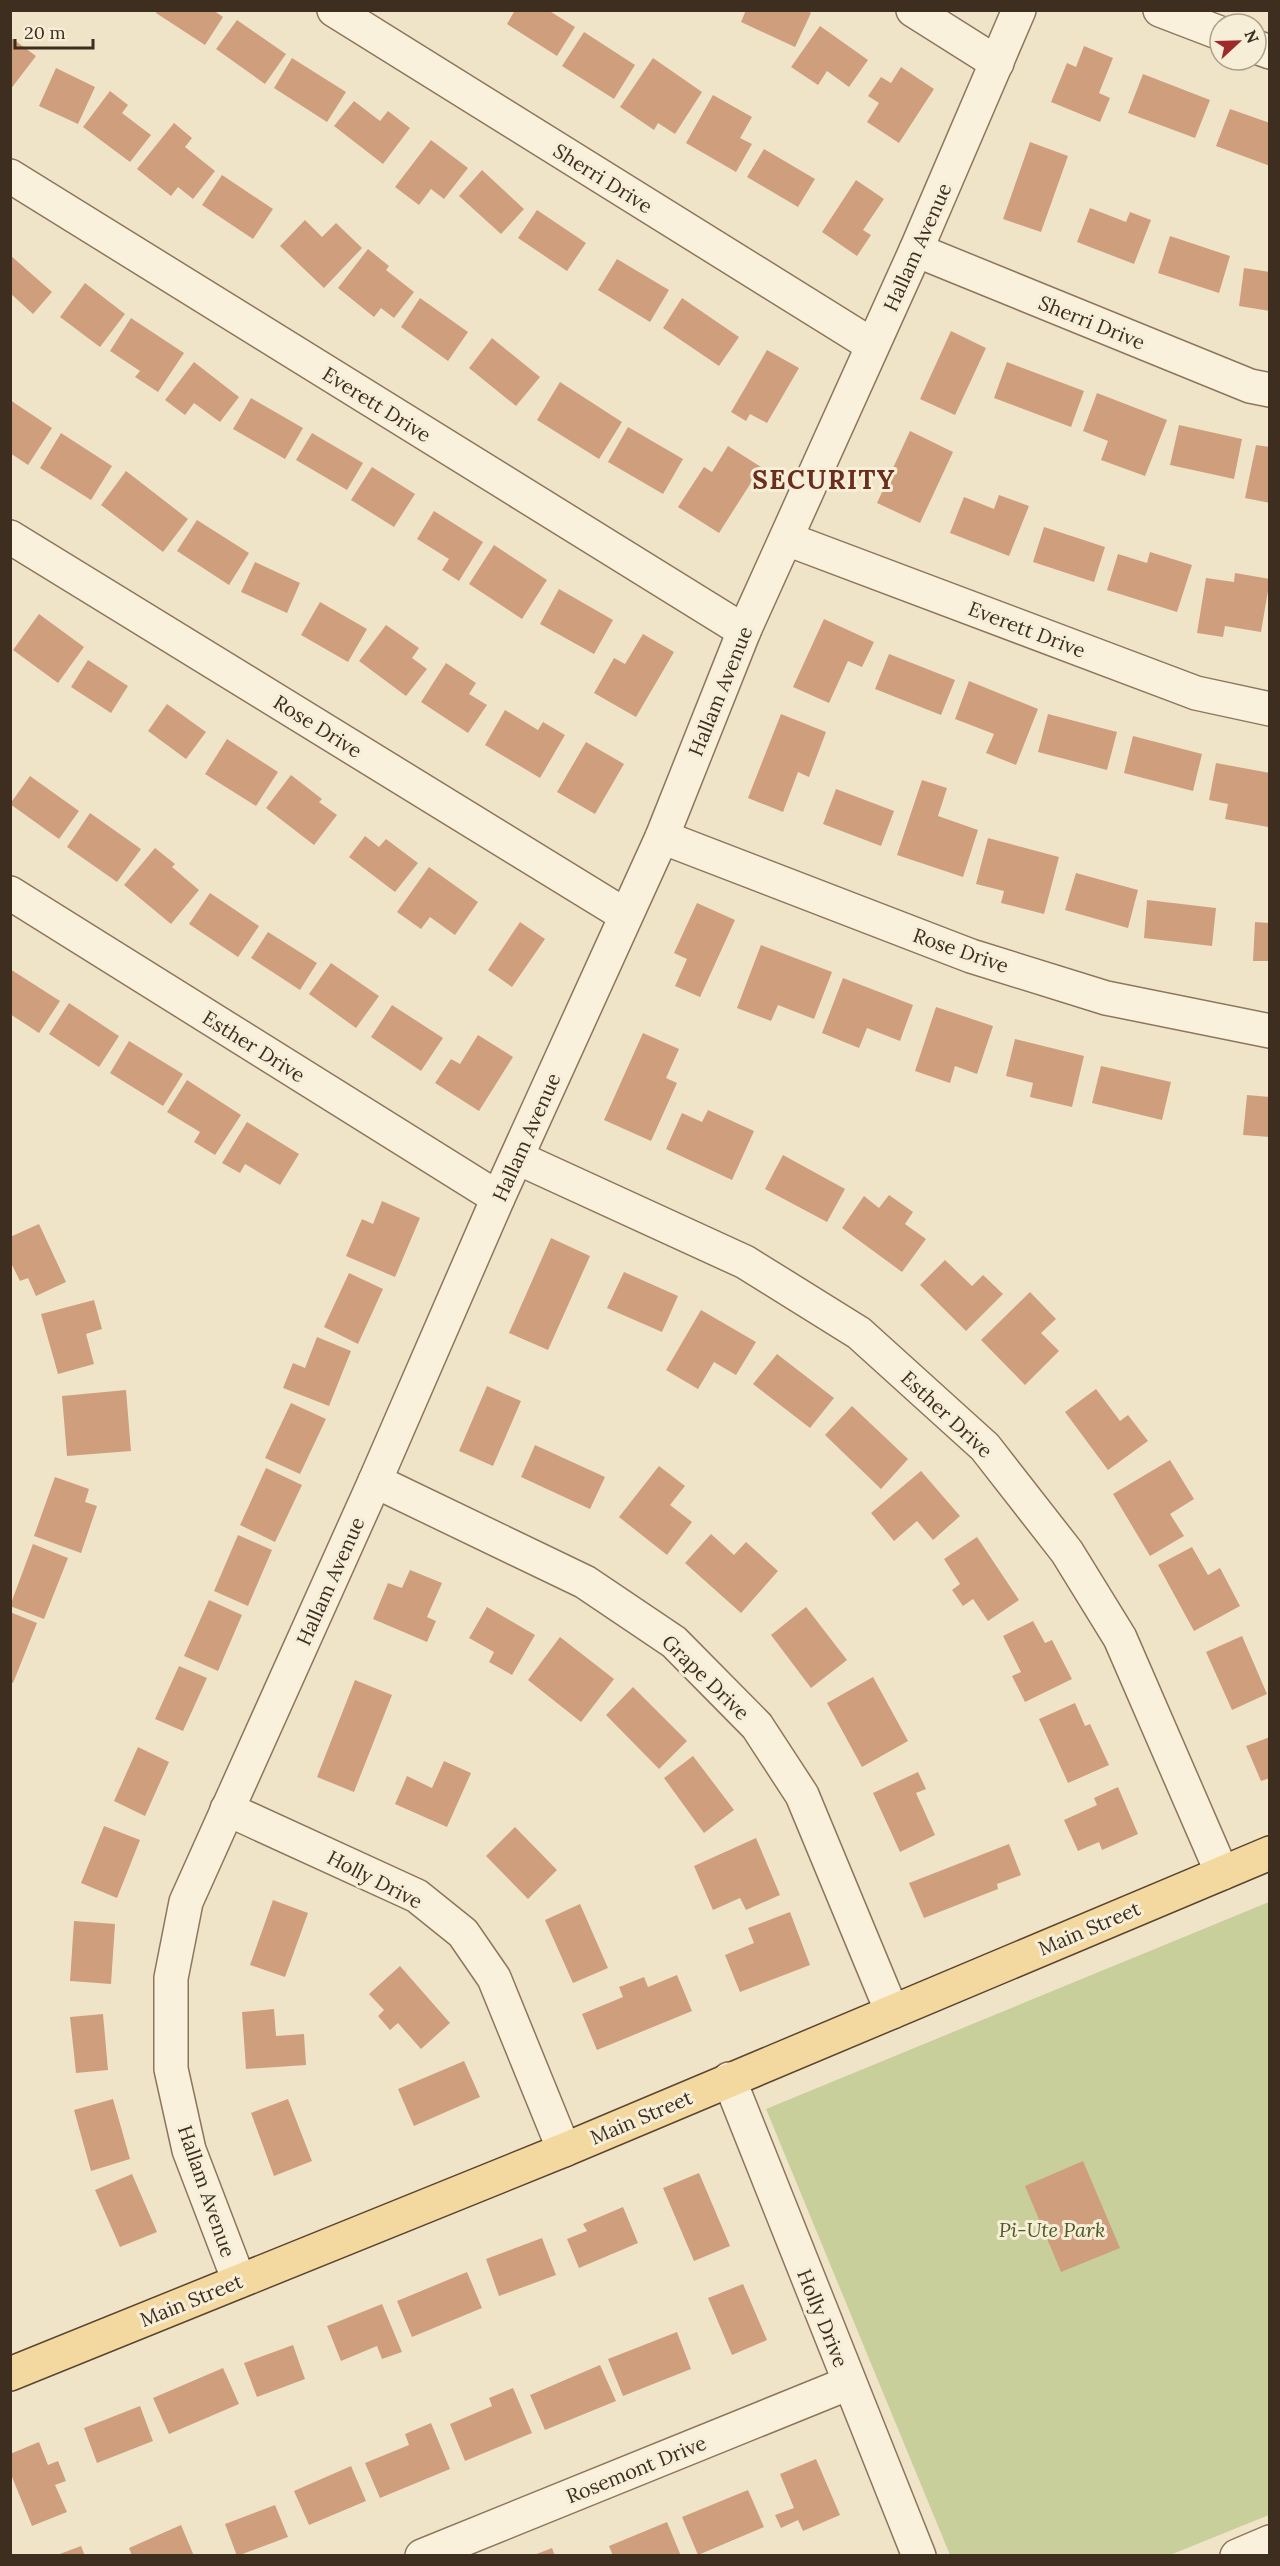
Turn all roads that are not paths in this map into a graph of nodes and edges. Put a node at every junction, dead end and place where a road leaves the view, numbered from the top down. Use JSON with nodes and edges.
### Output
{"nodes":[{"id":1,"x":334,"y":10,"type":"edge"},
{"id":2,"x":913,"y":10,"type":"edge"},
{"id":3,"x":1019,"y":10,"type":"edge"},
{"id":4,"x":1160,"y":10,"type":"edge"},
{"id":5,"x":1208,"y":28,"type":"edge"},
{"id":6,"x":997,"y":63,"type":"junction"},
{"id":7,"x":10,"y":176,"type":"edge"},
{"id":8,"x":916,"y":250,"type":"junction"},
{"id":9,"x":872,"y":345,"type":"junction"},
{"id":10,"x":1269,"y":390,"type":"edge"},
{"id":11,"x":10,"y":537,"type":"edge"},
{"id":12,"x":788,"y":539,"type":"junction"},
{"id":13,"x":744,"y":631,"type":"junction"},
{"id":14,"x":1269,"y":709,"type":"edge"},
{"id":15,"x":662,"y":837,"type":"junction"},
{"id":16,"x":10,"y":893,"type":"edge"},
{"id":17,"x":625,"y":915,"type":"junction"},
{"id":18,"x":1269,"y":1031,"type":"edge"},
{"id":19,"x":518,"y":1158,"type":"junction"},
{"id":20,"x":498,"y":1198,"type":"junction"},
{"id":21,"x":375,"y":1481,"type":"junction"},
{"id":22,"x":227,"y":1809,"type":"junction"},
{"id":23,"x":1269,"y":1853,"type":"edge"},
{"id":24,"x":1222,"y":1873,"type":"junction"},
{"id":25,"x":892,"y":2012,"type":"junction"},
{"id":26,"x":729,"y":2079,"type":"junction"},
{"id":27,"x":564,"y":2150,"type":"junction"},
{"id":28,"x":239,"y":2281,"type":"junction"},
{"id":29,"x":10,"y":2374,"type":"edge"},
{"id":30,"x":849,"y":2383,"type":"junction"},
{"id":31,"x":1269,"y":2542,"type":"edge"},
{"id":32,"x":422,"y":2556,"type":"edge"},
{"id":33,"x":919,"y":2556,"type":"edge"},
{"id":34,"x":1237,"y":2556,"type":"edge"}],
"edges":[{"from":1,"to":9,"type":"street","name":"Sherri Drive"},
{"from":2,"to":6,"type":"street"},
{"from":3,"to":6,"type":"street","name":"Hallam Avenue"},
{"from":4,"to":5,"type":"street"},
{"from":6,"to":8,"type":"street","name":"Hallam Avenue"},
{"from":7,"to":13,"type":"street","name":"Everett Drive"},
{"from":8,"to":9,"type":"street","name":"Hallam Avenue"},
{"from":8,"to":10,"type":"street","name":"Sherri Drive"},
{"from":9,"to":12,"type":"street","name":"Hallam Avenue"},
{"from":11,"to":17,"type":"street","name":"Rose Drive"},
{"from":12,"to":13,"type":"street","name":"Hallam Avenue"},
{"from":12,"to":14,"type":"street","name":"Everett Drive"},
{"from":13,"to":15,"type":"street","name":"Hallam Avenue"},
{"from":15,"to":17,"type":"street","name":"Hallam Avenue"},
{"from":15,"to":18,"type":"street","name":"Rose Drive"},
{"from":16,"to":20,"type":"street","name":"Esther Drive"},
{"from":17,"to":19,"type":"street","name":"Hallam Avenue"},
{"from":19,"to":20,"type":"street","name":"Hallam Avenue"},
{"from":19,"to":24,"type":"street","name":"Esther Drive"},
{"from":20,"to":21,"type":"street","name":"Hallam Avenue"},
{"from":21,"to":22,"type":"street","name":"Hallam Avenue"},
{"from":21,"to":25,"type":"street","name":"Grape Drive"},
{"from":22,"to":27,"type":"street","name":"Holly Drive"},
{"from":22,"to":28,"type":"street","name":"Hallam Avenue"},
{"from":23,"to":24,"type":"main road","name":"Main Street"},
{"from":24,"to":25,"type":"main road","name":"Main Street"},
{"from":25,"to":26,"type":"main road","name":"Main Street"},
{"from":26,"to":27,"type":"main road","name":"Main Street"},
{"from":26,"to":30,"type":"street","name":"Holly Drive"},
{"from":27,"to":28,"type":"main road","name":"Main Street"},
{"from":28,"to":29,"type":"main road","name":"Main Street"},
{"from":30,"to":32,"type":"street","name":"Rosemont Drive"},
{"from":30,"to":33,"type":"street","name":"Holly Drive"},
{"from":31,"to":34,"type":"street"}]}
